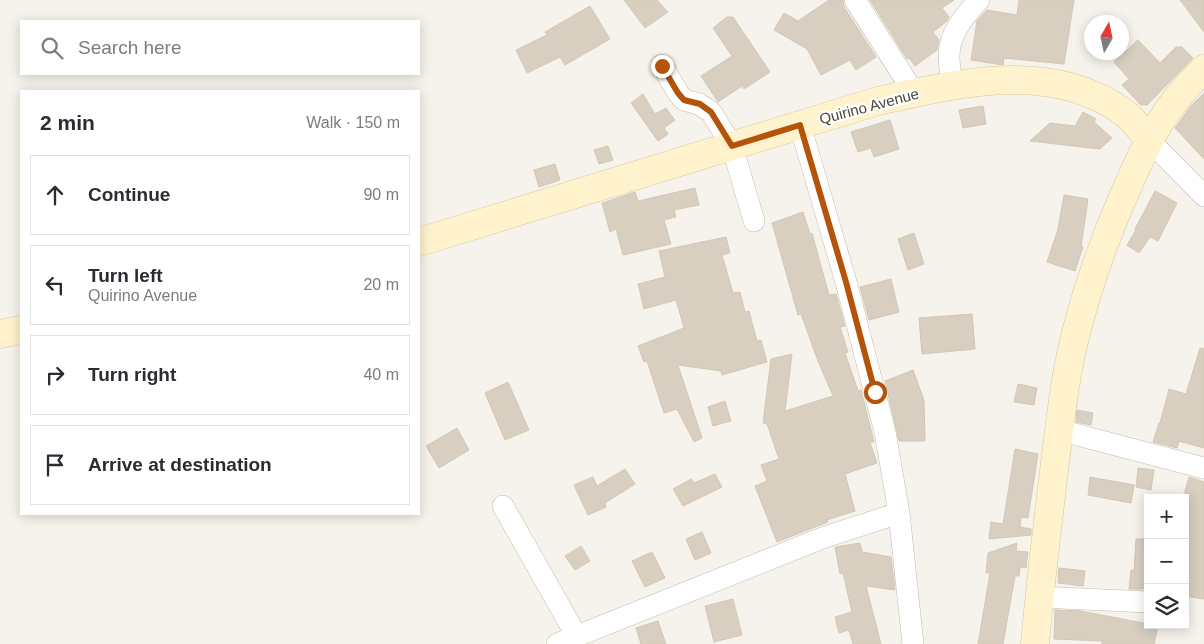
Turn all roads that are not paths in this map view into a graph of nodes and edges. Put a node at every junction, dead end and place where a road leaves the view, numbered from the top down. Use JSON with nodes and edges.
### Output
{"nodes":[{"id":1,"x":855,"y":0,"type":"edge"},
{"id":2,"x":979,"y":0,"type":"edge"},
{"id":3,"x":662,"y":66,"type":"dead end"},
{"id":4,"x":1204,"y":68,"type":"edge"},
{"id":5,"x":952,"y":86,"type":"junction"},
{"id":6,"x":914,"y":93,"type":"junction"},
{"id":7,"x":800,"y":125,"type":"junction"},
{"id":8,"x":1149,"y":140,"type":"junction"},
{"id":9,"x":732,"y":146,"type":"junction"},
{"id":10,"x":1204,"y":196,"type":"edge"},
{"id":11,"x":754,"y":221,"type":"dead end"},
{"id":12,"x":420,"y":242,"type":"edge"},
{"id":13,"x":20,"y":330,"type":"edge"},
{"id":14,"x":0,"y":334,"type":"edge"},
{"id":15,"x":1059,"y":430,"type":"junction"},
{"id":16,"x":1204,"y":468,"type":"edge"},
{"id":17,"x":503,"y":506,"type":"dead end"},
{"id":18,"x":899,"y":513,"type":"junction"},
{"id":19,"x":1039,"y":597,"type":"junction"},
{"id":20,"x":1144,"y":602,"type":"edge"},
{"id":21,"x":576,"y":635,"type":"junction"},
{"id":22,"x":557,"y":644,"type":"edge"},
{"id":23,"x":913,"y":644,"type":"edge"},
{"id":24,"x":1035,"y":644,"type":"edge"}],
"edges":[{"from":1,"to":6,"type":"street"},
{"from":2,"to":5,"type":"street"},
{"from":3,"to":9,"type":"street"},
{"from":4,"to":8,"type":"main road"},
{"from":5,"to":6,"type":"main road","name":"Quirino Avenue"},
{"from":5,"to":8,"type":"main road","name":"Quirino Avenue"},
{"from":6,"to":7,"type":"main road","name":"Quirino Avenue"},
{"from":7,"to":9,"type":"main road","name":"Quirino Avenue"},
{"from":7,"to":18,"type":"street"},
{"from":8,"to":10,"type":"street","name":"Quirino Avenue"},
{"from":8,"to":15,"type":"main road"},
{"from":9,"to":11,"type":"street"},
{"from":9,"to":12,"type":"main road","name":"Quirino Avenue"},
{"from":13,"to":14,"type":"main road"},
{"from":15,"to":16,"type":"street"},
{"from":15,"to":19,"type":"main road"},
{"from":17,"to":21,"type":"street"},
{"from":18,"to":21,"type":"street"},
{"from":18,"to":23,"type":"street"},
{"from":19,"to":20,"type":"street"},
{"from":19,"to":24,"type":"main road"},
{"from":21,"to":22,"type":"street"}]}
